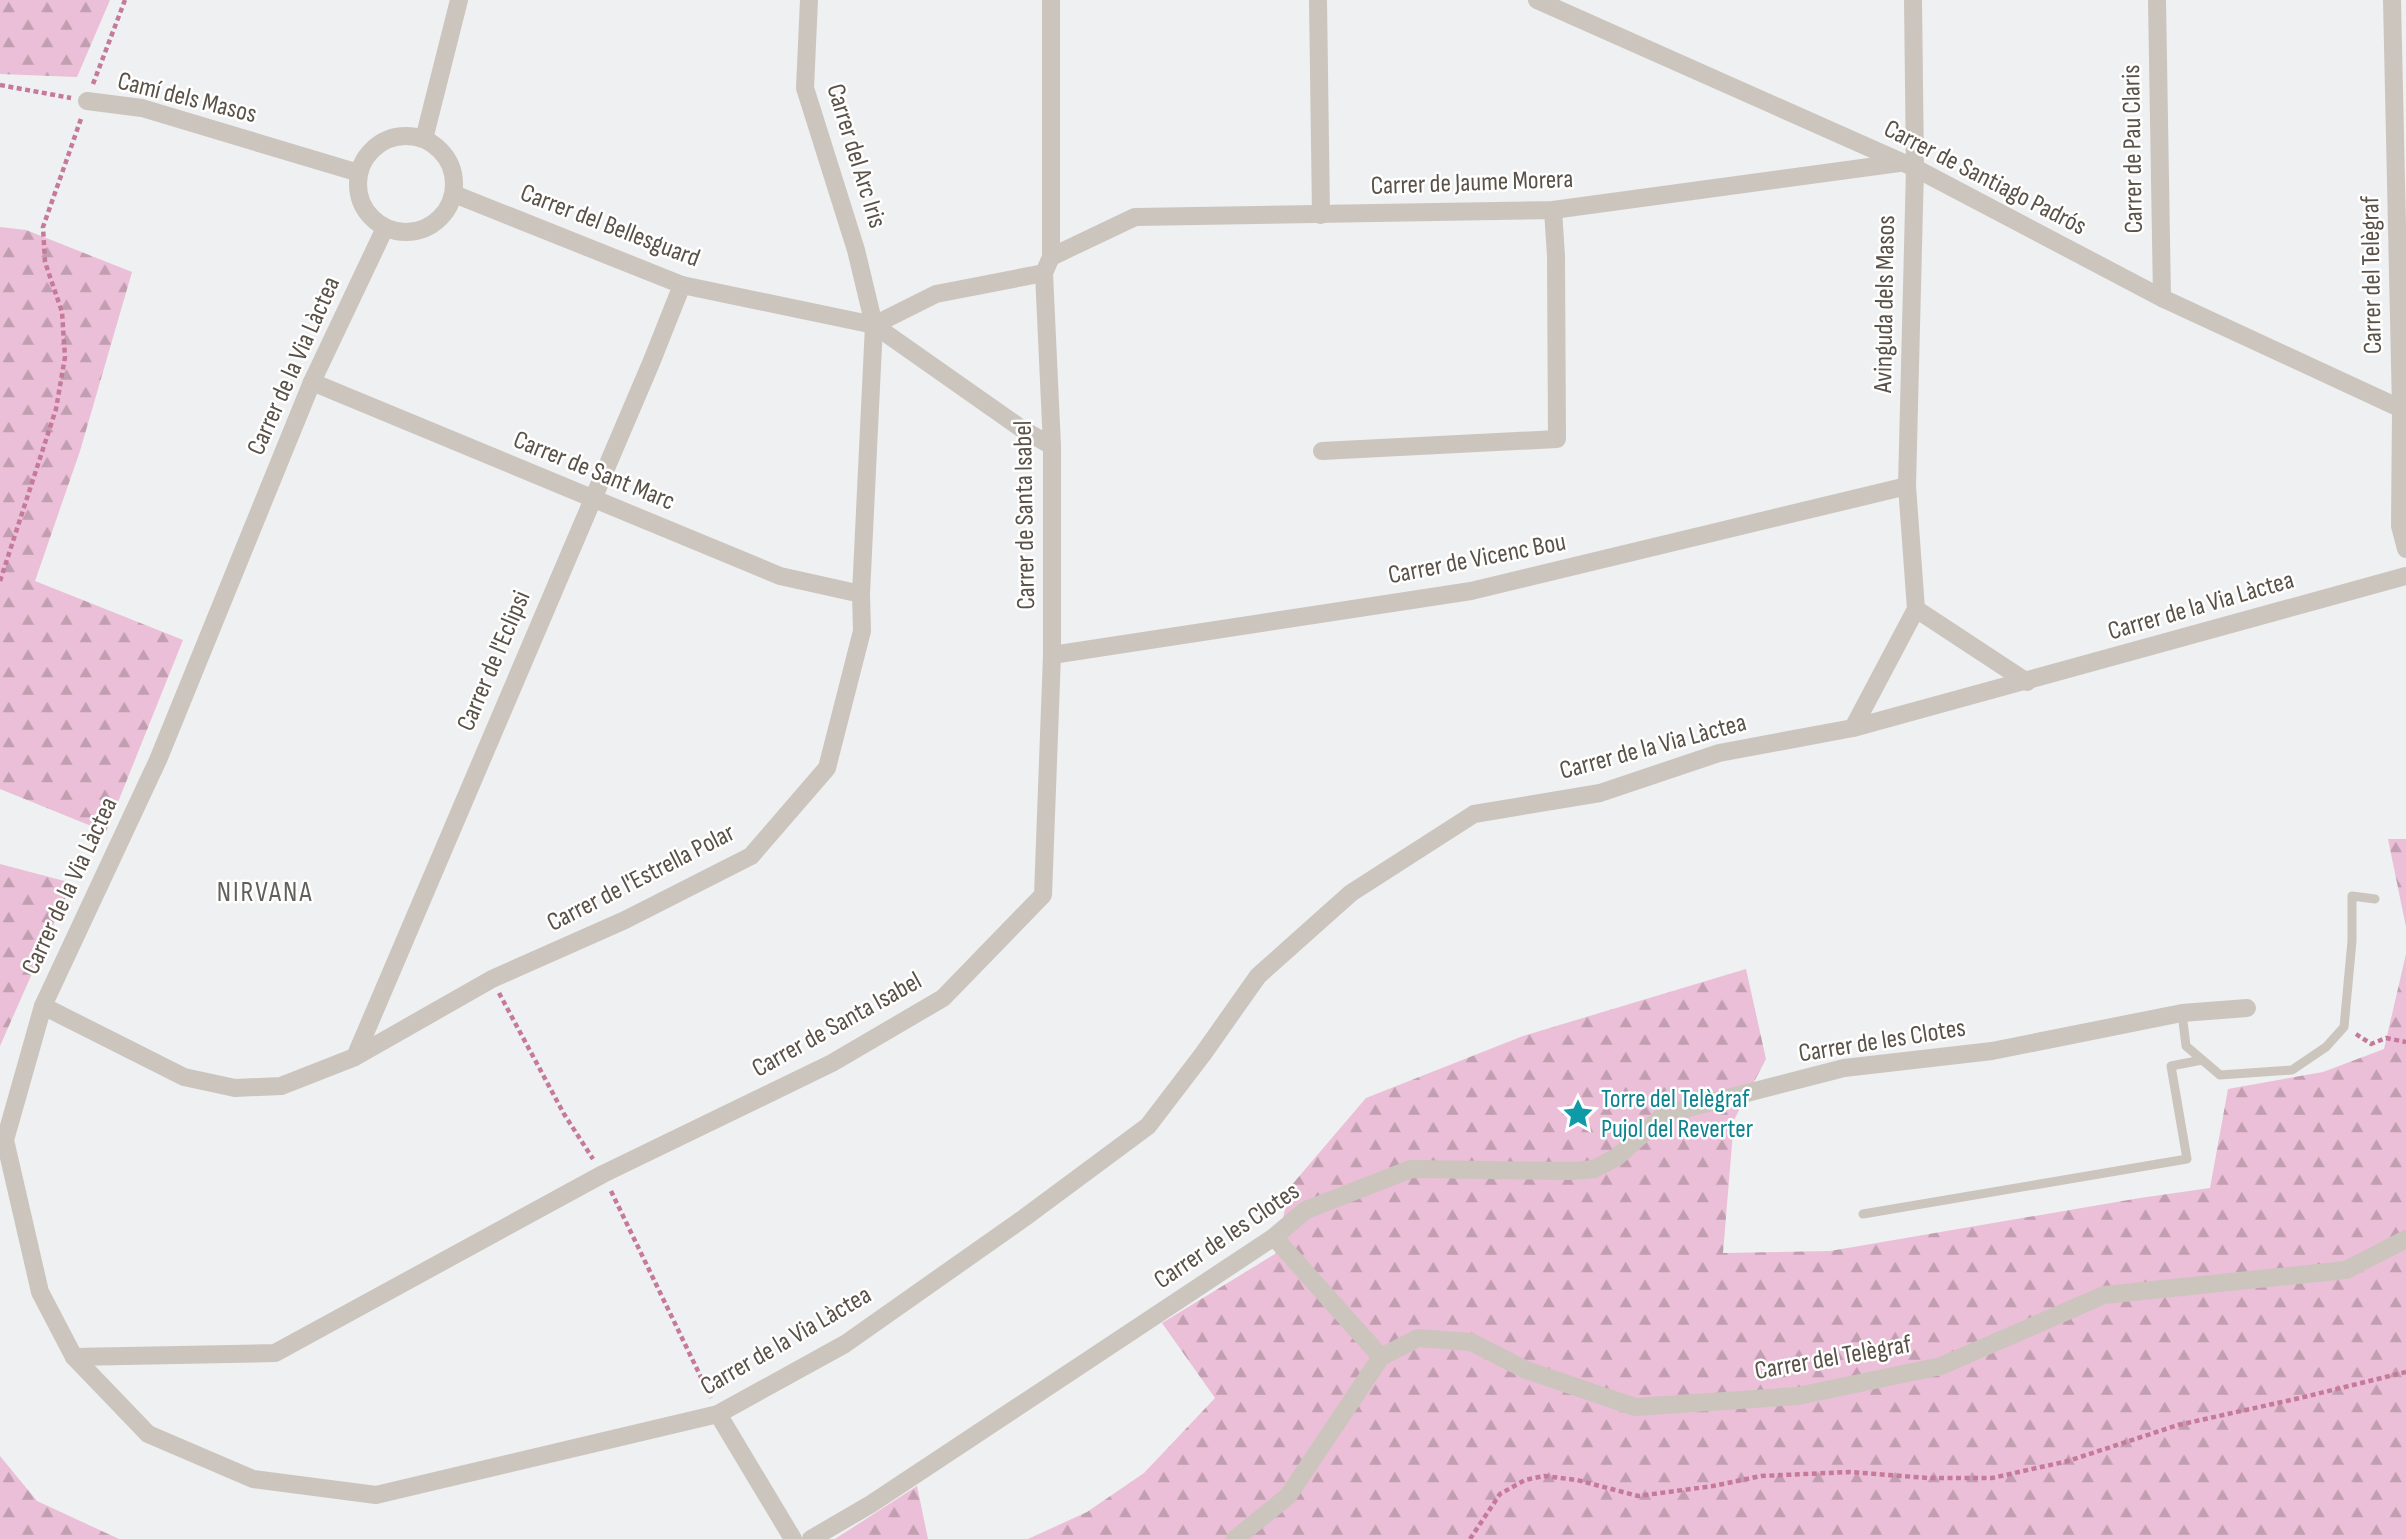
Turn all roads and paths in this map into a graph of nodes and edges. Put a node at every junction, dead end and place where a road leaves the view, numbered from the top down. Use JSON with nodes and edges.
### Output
{"nodes":[{"id":1,"x":125,"y":0,"type":"edge"},
{"id":2,"x":459,"y":0,"type":"edge"},
{"id":3,"x":809,"y":0,"type":"edge"},
{"id":4,"x":1051,"y":0,"type":"edge"},
{"id":5,"x":1318,"y":0,"type":"edge"},
{"id":6,"x":1537,"y":0,"type":"edge"},
{"id":7,"x":1913,"y":0,"type":"edge"},
{"id":8,"x":2157,"y":0,"type":"edge"},
{"id":9,"x":2392,"y":0,"type":"edge"},
{"id":10,"x":0,"y":85,"type":"edge"},
{"id":11,"x":87,"y":101,"type":"junction"},
{"id":12,"x":2401,"y":129,"type":"edge"},
{"id":13,"x":424,"y":139,"type":"junction"},
{"id":14,"x":1908,"y":166,"type":"junction"},
{"id":15,"x":359,"y":173,"type":"junction"},
{"id":16,"x":454,"y":194,"type":"junction"},
{"id":17,"x":1553,"y":209,"type":"junction"},
{"id":18,"x":1321,"y":215,"type":"junction"},
{"id":19,"x":385,"y":228,"type":"junction"},
{"id":20,"x":1047,"y":265,"type":"junction"},
{"id":21,"x":682,"y":285,"type":"junction"},
{"id":22,"x":2162,"y":298,"type":"junction"},
{"id":23,"x":874,"y":325,"type":"junction"},
{"id":24,"x":312,"y":382,"type":"junction"},
{"id":25,"x":2403,"y":410,"type":"edge"},
{"id":26,"x":1052,"y":446,"type":"junction"},
{"id":27,"x":1322,"y":451,"type":"dead end"},
{"id":28,"x":1907,"y":486,"type":"junction"},
{"id":29,"x":592,"y":499,"type":"junction"},
{"id":30,"x":2406,"y":549,"type":"edge"},
{"id":31,"x":2406,"y":576,"type":"edge"},
{"id":32,"x":0,"y":581,"type":"edge"},
{"id":33,"x":861,"y":594,"type":"junction"},
{"id":34,"x":1916,"y":609,"type":"junction"},
{"id":35,"x":1052,"y":655,"type":"junction"},
{"id":36,"x":2027,"y":682,"type":"junction"},
{"id":37,"x":1853,"y":728,"type":"junction"},
{"id":38,"x":2375,"y":899,"type":"dead end"},
{"id":39,"x":43,"y":1006,"type":"junction"},
{"id":40,"x":2247,"y":1008,"type":"dead end"},
{"id":41,"x":2182,"y":1013,"type":"junction"},
{"id":42,"x":2344,"y":1027,"type":"junction"},
{"id":43,"x":2406,"y":1042,"type":"edge"},
{"id":44,"x":355,"y":1057,"type":"junction"},
{"id":45,"x":2202,"y":1060,"type":"junction"},
{"id":46,"x":1863,"y":1214,"type":"dead end"},
{"id":47,"x":1274,"y":1237,"type":"junction"},
{"id":48,"x":2406,"y":1239,"type":"edge"},
{"id":49,"x":74,"y":1357,"type":"junction"},
{"id":50,"x":1381,"y":1357,"type":"junction"},
{"id":51,"x":2406,"y":1372,"type":"edge"},
{"id":52,"x":718,"y":1415,"type":"junction"},
{"id":53,"x":793,"y":1539,"type":"edge"},
{"id":54,"x":811,"y":1539,"type":"edge"},
{"id":55,"x":1236,"y":1539,"type":"edge"},
{"id":56,"x":1470,"y":1539,"type":"edge"}],
"edges":[{"from":1,"to":11,"type":"path"},
{"from":2,"to":13,"type":"street"},
{"from":3,"to":23,"type":"street","name":"Carrer del Arc Iris"},
{"from":4,"to":20,"type":"street","name":"Carrer de Santa Isabel"},
{"from":5,"to":18,"type":"street"},
{"from":6,"to":14,"type":"street","name":"Carrer de Santiago Padrós"},
{"from":7,"to":14,"type":"street","name":"Avinguda dels Masos"},
{"from":8,"to":22,"type":"street","name":"Carrer de Pau Claris"},
{"from":9,"to":12,"type":"street","name":"Carrer del Telègraf"},
{"from":10,"to":11,"type":"path","name":"Camí dels Masos"},
{"from":11,"to":15,"type":"street","name":"Camí dels Masos"},
{"from":11,"to":32,"type":"path"},
{"from":12,"to":25,"type":"street","name":"Carrer del Telègraf"},
{"from":13,"to":15,"type":"street"},
{"from":13,"to":16,"type":"street"},
{"from":14,"to":17,"type":"street","name":"Carrer de Jaume Morera"},
{"from":14,"to":22,"type":"street","name":"Carrer de Santiago Padrós"},
{"from":14,"to":28,"type":"street","name":"Avinguda dels Masos"},
{"from":15,"to":19,"type":"street"},
{"from":16,"to":19,"type":"street"},
{"from":16,"to":21,"type":"street","name":"Carrer del Bellesguard"},
{"from":17,"to":18,"type":"street","name":"Carrer de Jaume Morera"},
{"from":17,"to":27,"type":"street"},
{"from":18,"to":20,"type":"street","name":"Carrer de Jaume Morera"},
{"from":19,"to":24,"type":"street","name":"Carrer de la Via Làctea"},
{"from":20,"to":23,"type":"street"},
{"from":20,"to":26,"type":"street","name":"Carrer de Santa Isabel"},
{"from":21,"to":23,"type":"street","name":"Carrer del Bellesguard"},
{"from":21,"to":29,"type":"street","name":"Carrer de l'Eclipsi"},
{"from":22,"to":25,"type":"street","name":"Carrer de Santiago Padrós"},
{"from":23,"to":26,"type":"street","name":"Carrer del Bellesguard"},
{"from":23,"to":33,"type":"street","name":"Carrer de l'Estrella Polar"},
{"from":24,"to":29,"type":"street","name":"Carrer de Sant Marc"},
{"from":24,"to":39,"type":"street","name":"Carrer de la Via Làctea"},
{"from":25,"to":30,"type":"street","name":"Carrer del Telègraf"},
{"from":26,"to":35,"type":"street","name":"Carrer de Santa Isabel"},
{"from":28,"to":34,"type":"street","name":"Avinguda dels Masos"},
{"from":28,"to":35,"type":"street","name":"Carrer de Vicenc Bou"},
{"from":29,"to":33,"type":"street","name":"Carrer de Sant Marc"},
{"from":29,"to":44,"type":"street","name":"Carrer de l'Eclipsi"},
{"from":31,"to":36,"type":"street","name":"Carrer de la Via Làctea"},
{"from":33,"to":44,"type":"street","name":"Carrer de l'Estrella Polar"},
{"from":34,"to":36,"type":"street"},
{"from":34,"to":37,"type":"street"},
{"from":35,"to":49,"type":"street","name":"Carrer de Santa Isabel"},
{"from":36,"to":37,"type":"street","name":"Carrer de la Via Làctea"},
{"from":37,"to":52,"type":"street","name":"Carrer de la Via Làctea"},
{"from":38,"to":42,"type":"lane"},
{"from":39,"to":44,"type":"street","name":"Carrer de l'Estrella Polar"},
{"from":39,"to":49,"type":"street","name":"Carrer de la Via Làctea"},
{"from":40,"to":41,"type":"street","name":"Carrer de les Clotes"},
{"from":41,"to":45,"type":"lane"},
{"from":41,"to":47,"type":"street","name":"Carrer de les Clotes"},
{"from":42,"to":43,"type":"path"},
{"from":42,"to":45,"type":"lane"},
{"from":45,"to":46,"type":"lane"},
{"from":47,"to":50,"type":"street"},
{"from":47,"to":54,"type":"street","name":"Carrer de les Clotes"},
{"from":48,"to":50,"type":"street","name":"Carrer del Telègraf"},
{"from":49,"to":52,"type":"street","name":"Carrer de la Via Làctea"},
{"from":50,"to":55,"type":"street"},
{"from":51,"to":56,"type":"path"},
{"from":52,"to":53,"type":"street"}]}
